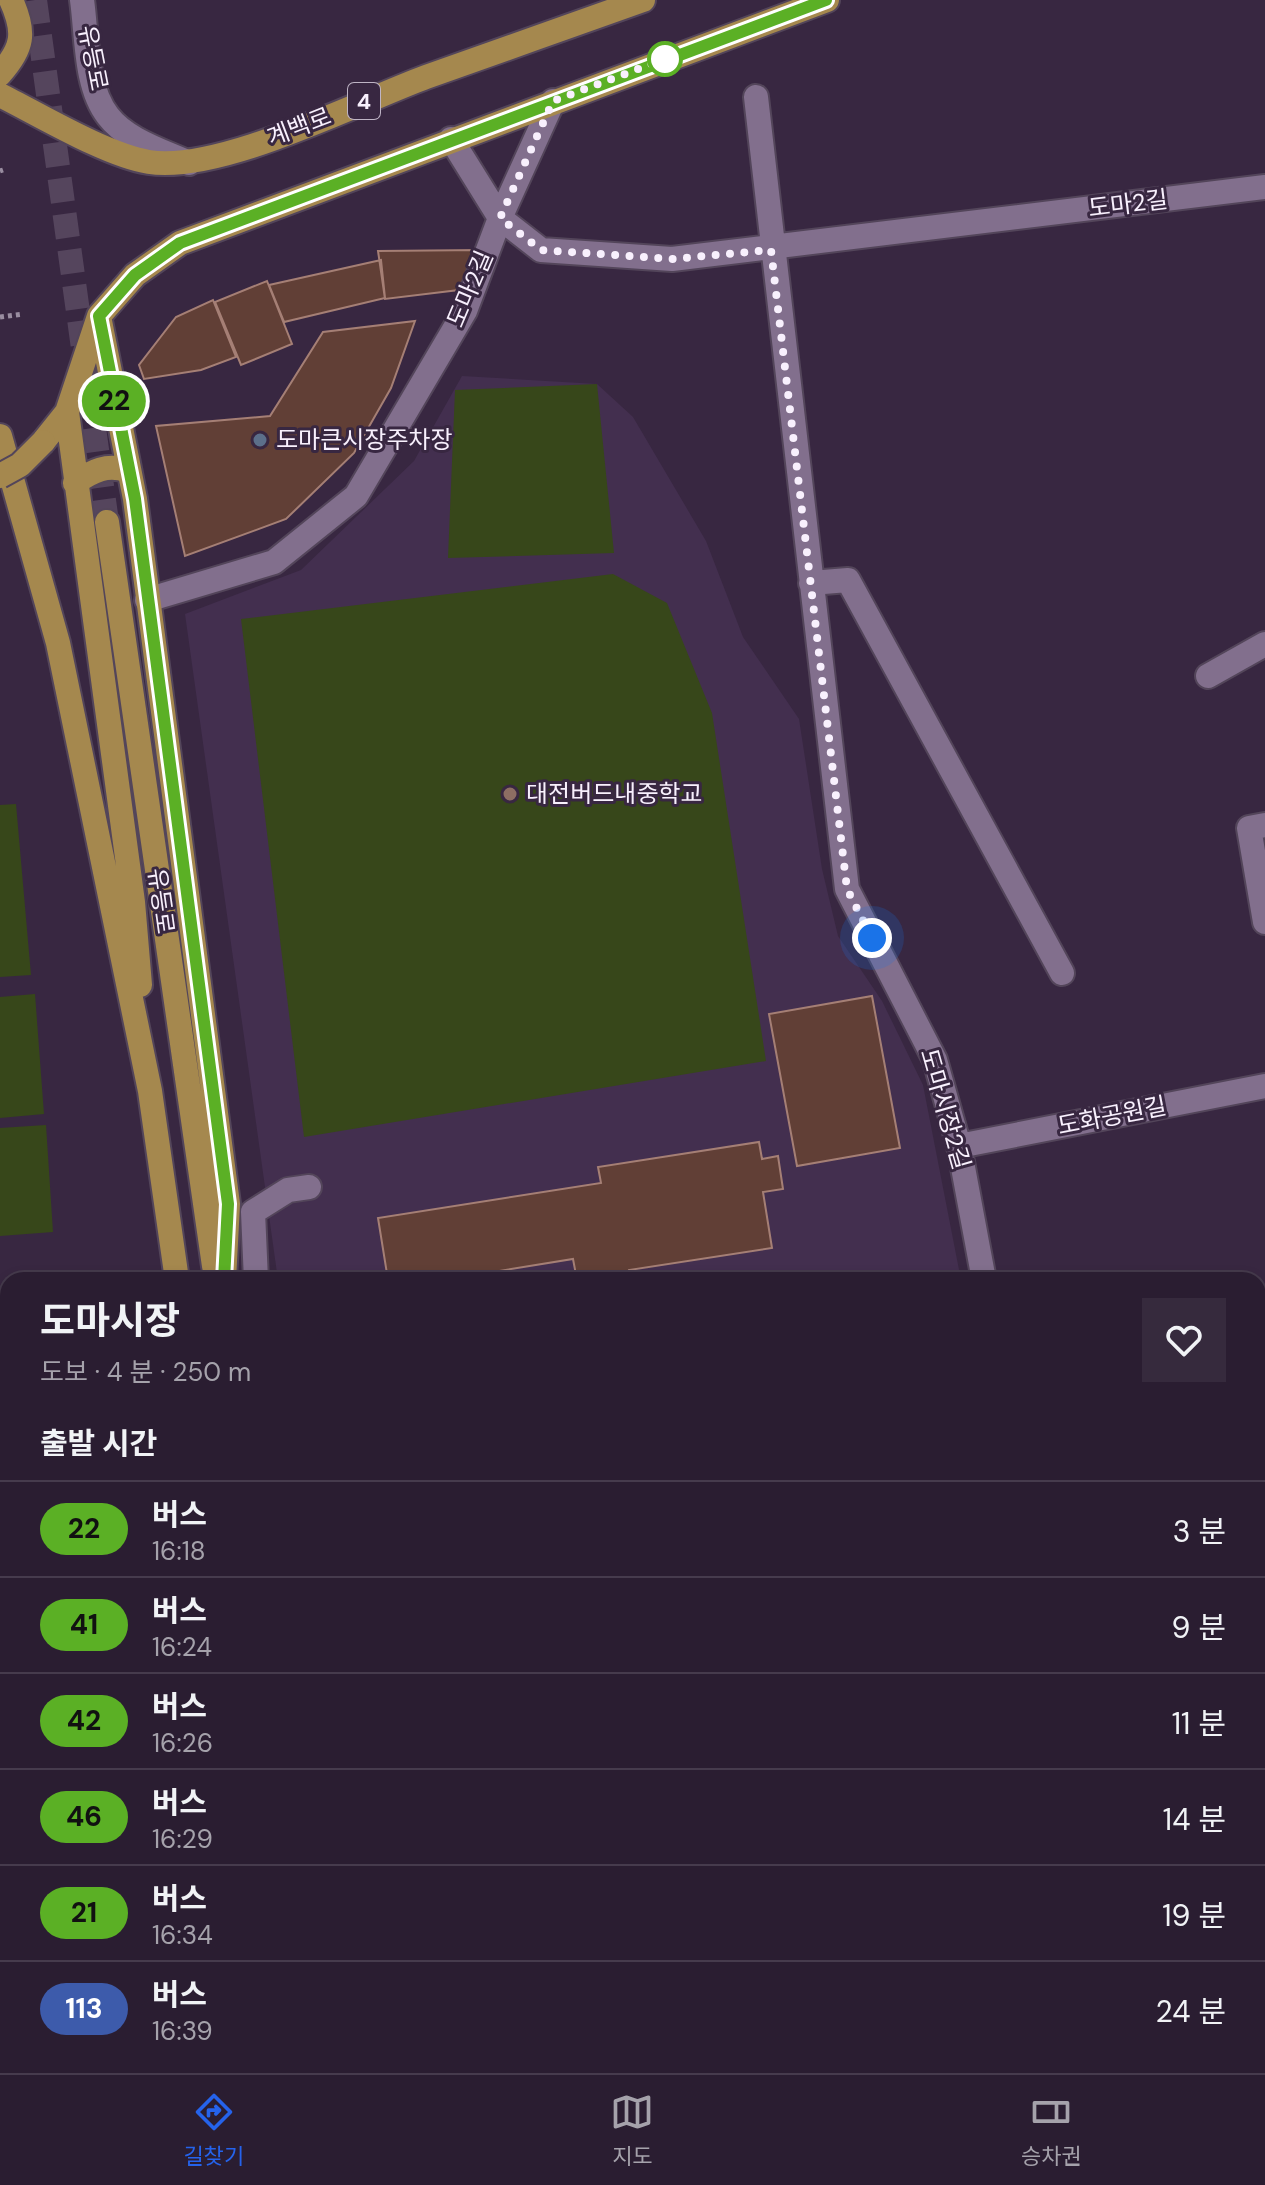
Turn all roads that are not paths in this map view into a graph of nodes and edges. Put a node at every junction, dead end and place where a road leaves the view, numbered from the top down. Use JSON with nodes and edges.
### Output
{"nodes":[{"id":1,"x":11,"y":0,"type":"edge"},
{"id":2,"x":82,"y":0,"type":"edge"},
{"id":3,"x":643,"y":0,"type":"edge"},
{"id":4,"x":827,"y":0,"type":"edge"},
{"id":5,"x":0,"y":74,"type":"edge"},
{"id":6,"x":0,"y":95,"type":"edge"},
{"id":7,"x":756,"y":97,"type":"dead end"},
{"id":8,"x":553,"y":101,"type":"junction"},
{"id":9,"x":451,"y":139,"type":"junction"},
{"id":10,"x":189,"y":163,"type":"junction"},
{"id":11,"x":1265,"y":187,"type":"edge"},
{"id":12,"x":500,"y":218,"type":"junction"},
{"id":13,"x":771,"y":250,"type":"junction"},
{"id":14,"x":99,"y":316,"type":"junction"},
{"id":15,"x":67,"y":412,"type":"junction"},
{"id":16,"x":0,"y":436,"type":"edge"},
{"id":17,"x":128,"y":471,"type":"junction"},
{"id":18,"x":0,"y":476,"type":"edge"},
{"id":19,"x":75,"y":483,"type":"junction"},
{"id":20,"x":107,"y":522,"type":"tunnel mouth"},
{"id":21,"x":811,"y":583,"type":"junction"},
{"id":22,"x":147,"y":600,"type":"junction"},
{"id":23,"x":1265,"y":644,"type":"edge"},
{"id":24,"x":1208,"y":676,"type":"dead end"},
{"id":25,"x":1265,"y":825,"type":"edge"},
{"id":26,"x":1265,"y":922,"type":"edge"},
{"id":27,"x":1062,"y":973,"type":"dead end"},
{"id":28,"x":1265,"y":1086,"type":"edge"},
{"id":29,"x":150,"y":1091,"type":"junction"},
{"id":30,"x":959,"y":1146,"type":"junction"},
{"id":31,"x":309,"y":1187,"type":"dead end"},
{"id":32,"x":176,"y":1272,"type":"edge"},
{"id":33,"x":215,"y":1272,"type":"edge"},
{"id":34,"x":224,"y":1272,"type":"edge"},
{"id":35,"x":256,"y":1272,"type":"edge"},
{"id":36,"x":983,"y":1272,"type":"edge"}],
"edges":[{"from":1,"to":5,"type":"main road"},
{"from":2,"to":10,"type":"street","name":"유등로"},
{"from":3,"to":10,"type":"main road","name":"계백로","number":"4"},
{"from":4,"to":8,"type":"main road"},
{"from":6,"to":10,"type":"main road","name":"계백로","number":"4"},
{"from":7,"to":13,"type":"street","name":"도마시장2길"},
{"from":8,"to":9,"type":"main road"},
{"from":8,"to":12,"type":"street"},
{"from":9,"to":12,"type":"street"},
{"from":9,"to":14,"type":"main road"},
{"from":11,"to":13,"type":"street","name":"도마2길"},
{"from":12,"to":13,"type":"street","name":"도마2길"},
{"from":12,"to":22,"type":"street","name":"도마2길"},
{"from":13,"to":21,"type":"street","name":"도마시장2길"},
{"from":14,"to":15,"type":"main road"},
{"from":14,"to":17,"type":"main road"},
{"from":15,"to":18,"type":"main road","bridge":true},
{"from":15,"to":19,"type":"main road"},
{"from":16,"to":29,"type":"main road"},
{"from":17,"to":19,"type":"main road"},
{"from":17,"to":22,"type":"main road"},
{"from":19,"to":29,"type":"main road"},
{"from":20,"to":33,"type":"main road","name":"유등로"},
{"from":21,"to":27,"type":"street"},
{"from":21,"to":30,"type":"street","name":"도마시장2길"},
{"from":22,"to":34,"type":"main road"},
{"from":23,"to":24,"type":"street"},
{"from":25,"to":26,"type":"street"},
{"from":28,"to":30,"type":"street","name":"도화공원길"},
{"from":29,"to":32,"type":"main road"},
{"from":30,"to":36,"type":"street","name":"도마시장2길"},
{"from":31,"to":35,"type":"street"}]}
